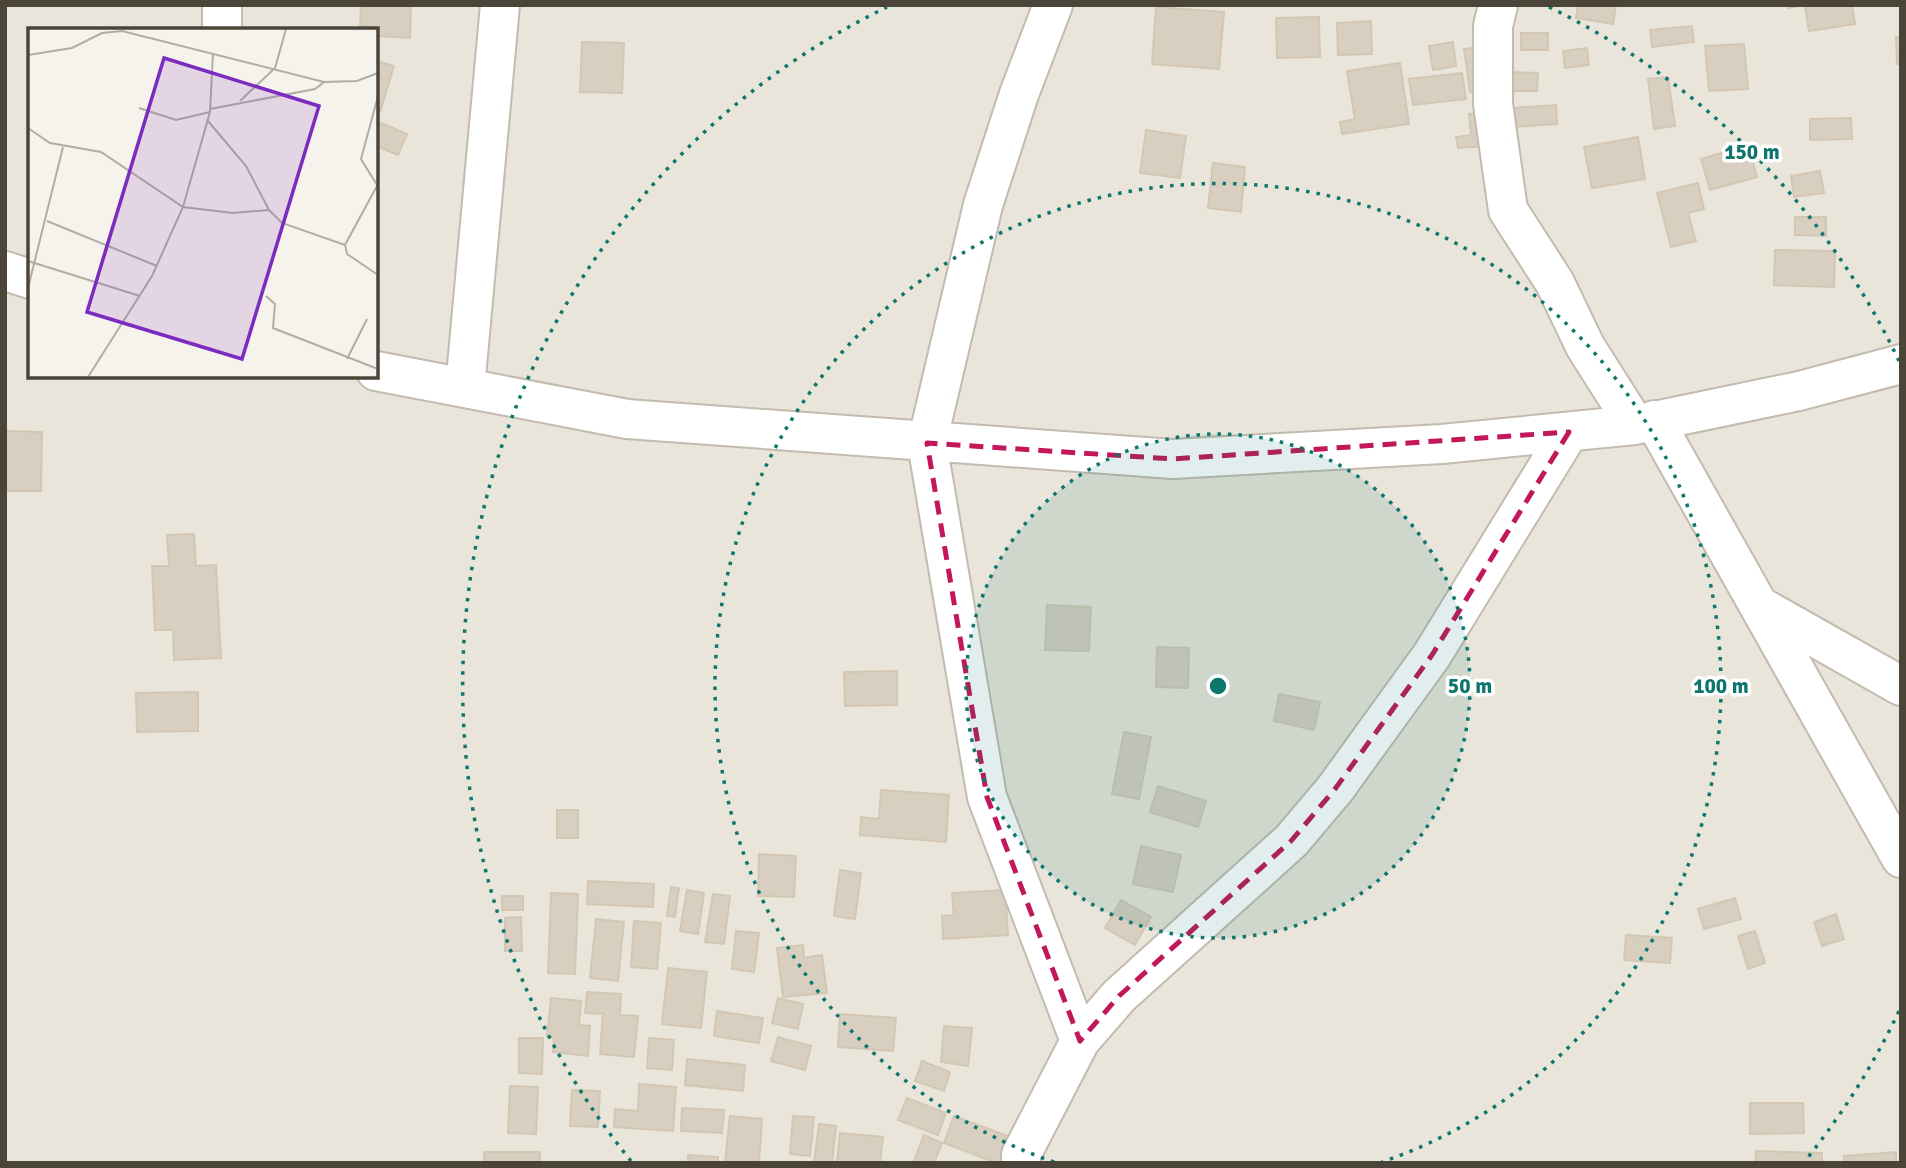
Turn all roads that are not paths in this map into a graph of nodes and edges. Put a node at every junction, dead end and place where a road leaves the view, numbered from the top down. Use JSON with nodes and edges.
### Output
{"nodes":[{"id":1,"x":222,"y":5,"type":"edge"},
{"id":2,"x":500,"y":5,"type":"edge"},
{"id":3,"x":1052,"y":5,"type":"edge"},
{"id":4,"x":1497,"y":5,"type":"edge"},
{"id":5,"x":222,"y":28,"type":"edge"},
{"id":6,"x":5,"y":271,"type":"edge"},
{"id":7,"x":28,"y":278,"type":"edge"},
{"id":8,"x":1901,"y":364,"type":"edge"},
{"id":9,"x":378,"y":371,"type":"edge"},
{"id":10,"x":466,"y":388,"type":"junction"},
{"id":11,"x":1645,"y":422,"type":"junction"},
{"id":12,"x":1569,"y":432,"type":"junction"},
{"id":13,"x":926,"y":443,"type":"junction"},
{"id":14,"x":1761,"y":607,"type":"junction"},
{"id":15,"x":1901,"y":686,"type":"edge"},
{"id":16,"x":1901,"y":858,"type":"edge"},
{"id":17,"x":1080,"y":1041,"type":"junction"},
{"id":18,"x":1021,"y":1163,"type":"edge"}],
"edges":[{"from":1,"to":5,"type":"street"},
{"from":2,"to":10,"type":"street"},
{"from":3,"to":13,"type":"street"},
{"from":4,"to":11,"type":"street"},
{"from":6,"to":7,"type":"street"},
{"from":8,"to":11,"type":"street"},
{"from":9,"to":10,"type":"street"},
{"from":10,"to":13,"type":"street"},
{"from":11,"to":12,"type":"street"},
{"from":11,"to":14,"type":"street"},
{"from":12,"to":13,"type":"street"},
{"from":12,"to":17,"type":"street"},
{"from":13,"to":17,"type":"street"},
{"from":14,"to":15,"type":"street"},
{"from":14,"to":16,"type":"street"},
{"from":17,"to":18,"type":"street"}]}
